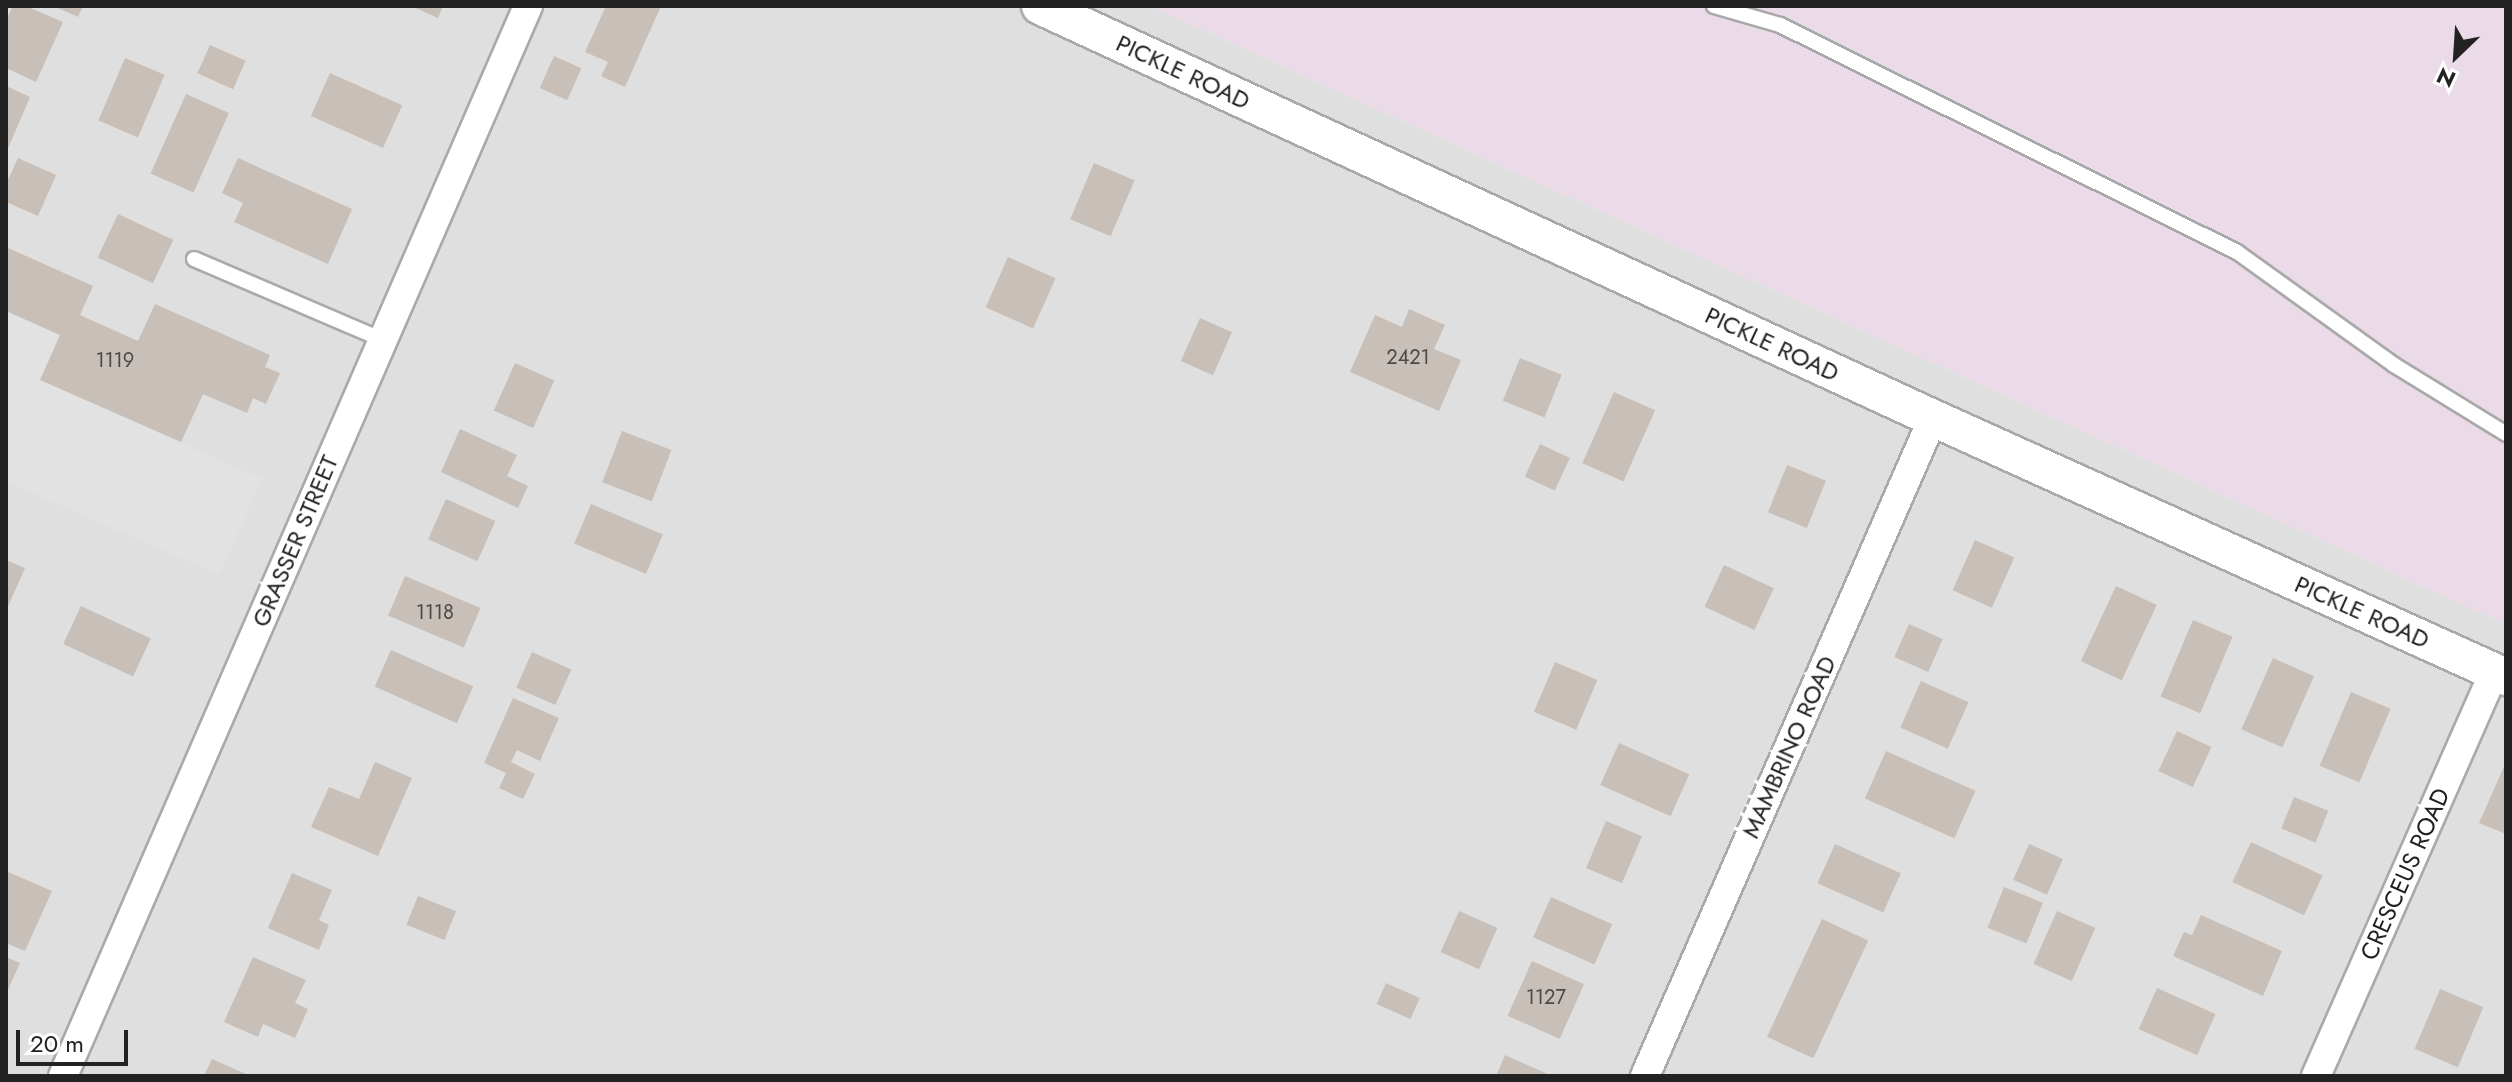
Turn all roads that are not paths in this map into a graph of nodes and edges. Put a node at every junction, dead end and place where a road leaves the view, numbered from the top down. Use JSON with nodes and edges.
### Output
{"nodes":[{"id":1,"x":528,"y":6,"type":"edge"},
{"id":2,"x":1040,"y":6,"type":"edge"},
{"id":3,"x":1714,"y":6,"type":"edge"},
{"id":4,"x":194,"y":259,"type":"dead end"},
{"id":5,"x":383,"y":340,"type":"junction"},
{"id":6,"x":1933,"y":418,"type":"junction"},
{"id":7,"x":2506,"y":434,"type":"edge"},
{"id":8,"x":2500,"y":675,"type":"edge"},
{"id":9,"x":63,"y":1076,"type":"edge"},
{"id":10,"x":1645,"y":1076,"type":"edge"},
{"id":11,"x":2316,"y":1076,"type":"edge"}],
"edges":[{"from":1,"to":5,"type":"street","name":"GRASSER STREET"},
{"from":2,"to":6,"type":"street","name":"PICKLE ROAD"},
{"from":3,"to":7,"type":"lane"},
{"from":4,"to":5,"type":"lane"},
{"from":5,"to":9,"type":"street","name":"GRASSER STREET"},
{"from":6,"to":8,"type":"street","name":"PICKLE ROAD"},
{"from":6,"to":10,"type":"street","name":"MAMBRINO ROAD"},
{"from":8,"to":11,"type":"street","name":"CRESCEUS ROAD"}]}
